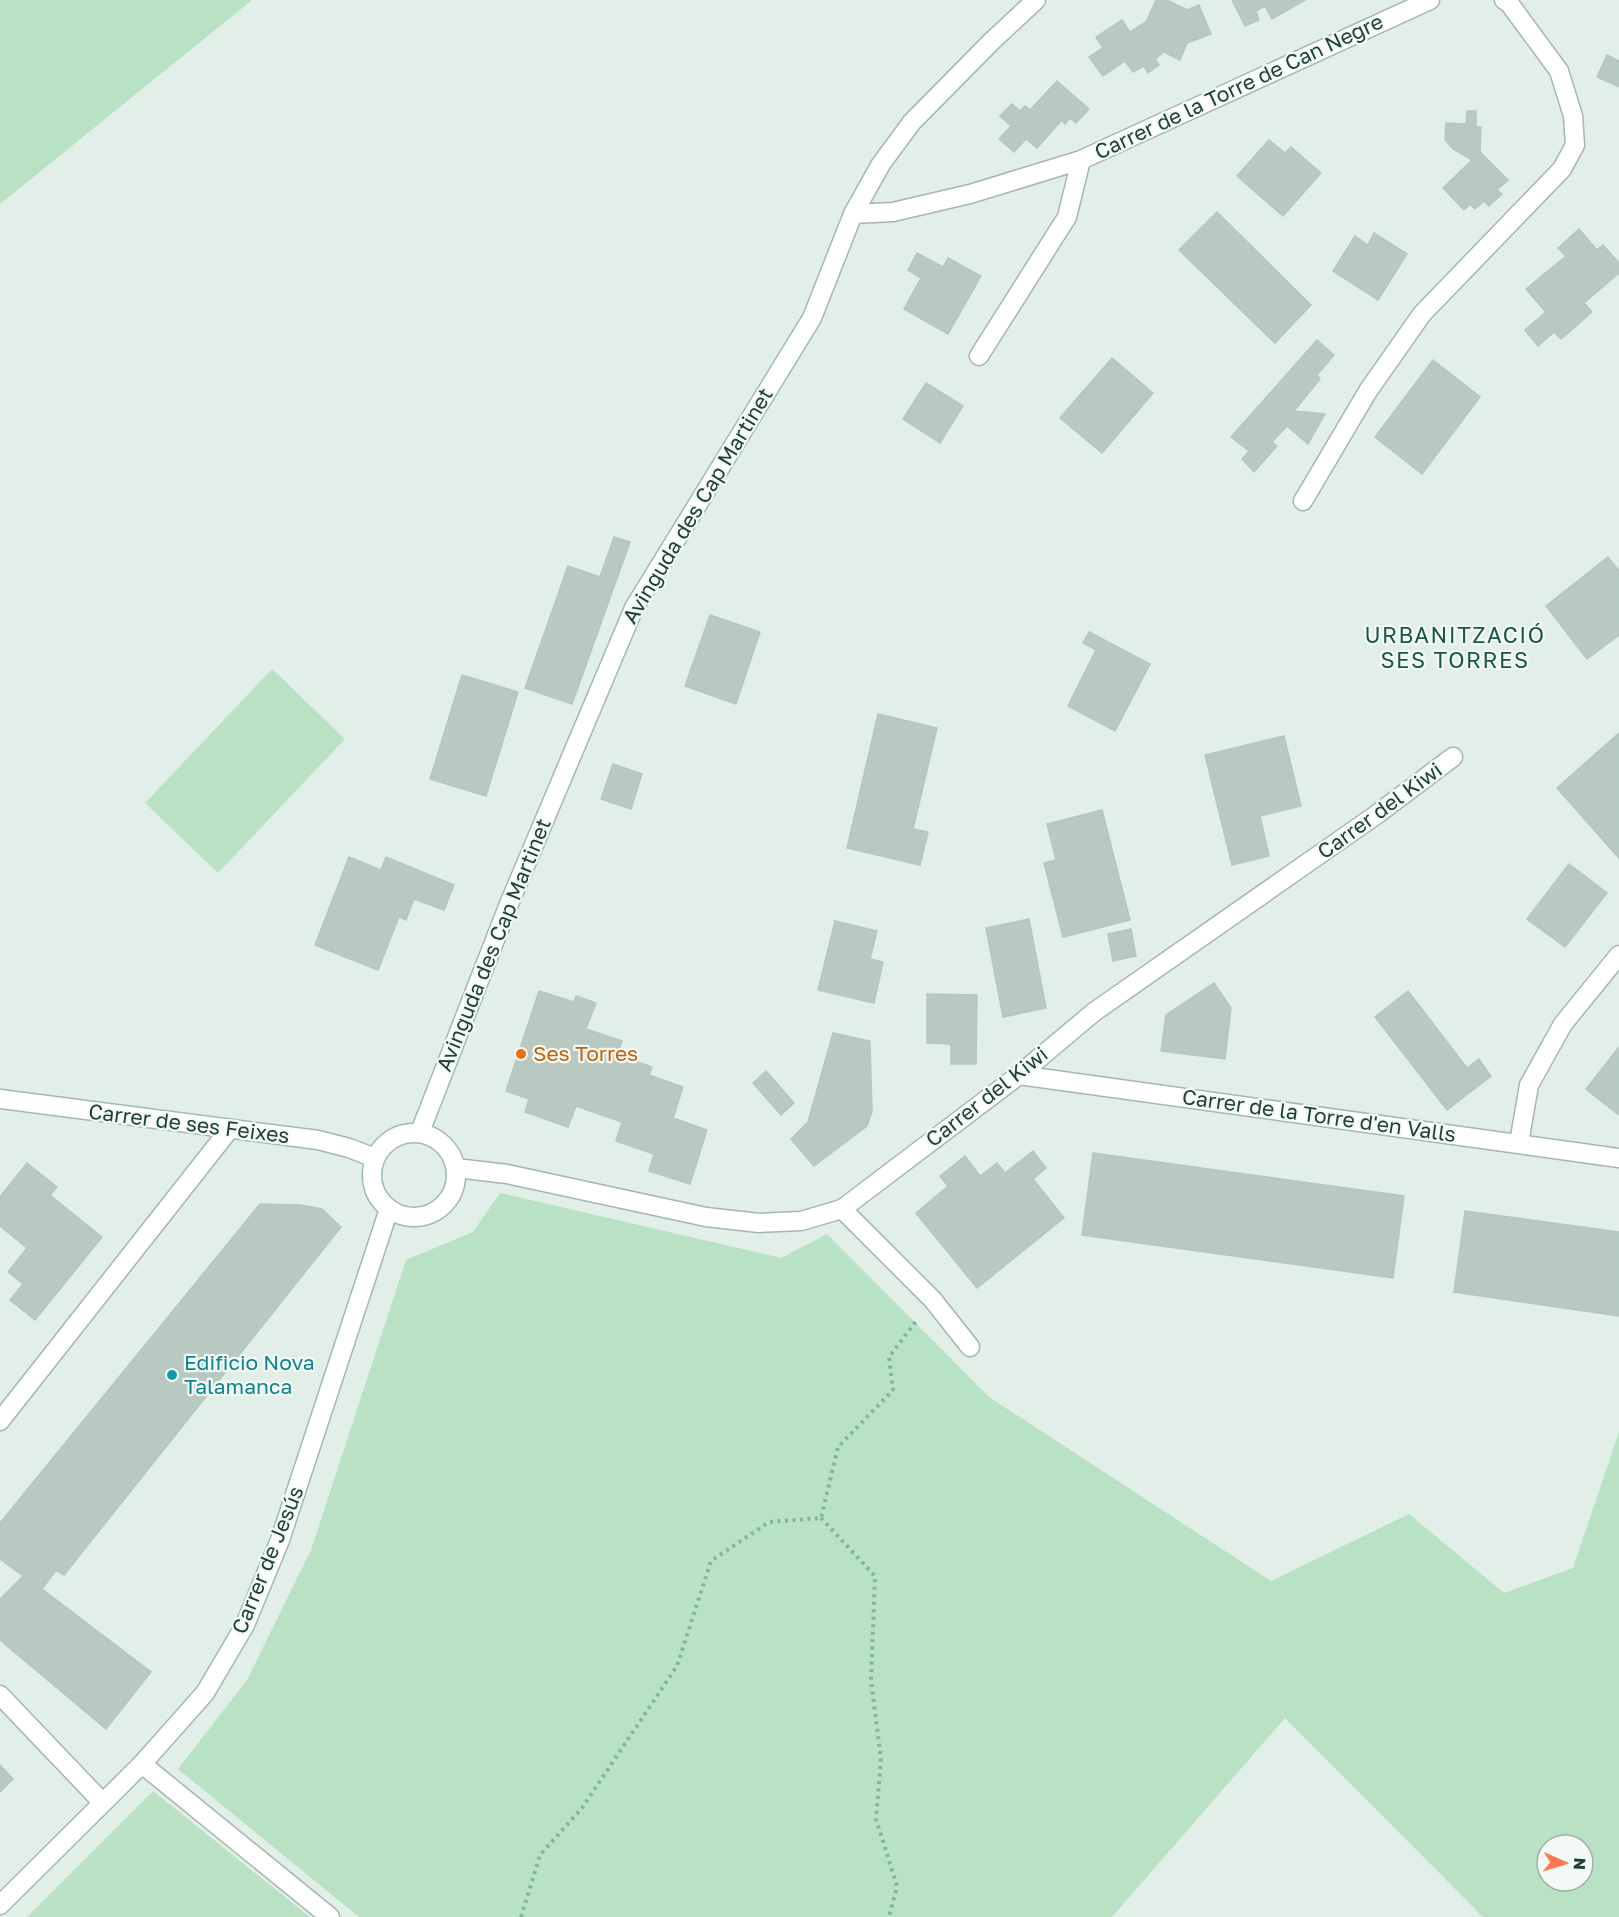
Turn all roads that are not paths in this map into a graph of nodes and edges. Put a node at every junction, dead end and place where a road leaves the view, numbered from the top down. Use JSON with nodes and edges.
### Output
{"nodes":[{"id":1,"x":1036,"y":0,"type":"edge"},
{"id":2,"x":1430,"y":0,"type":"edge"},
{"id":3,"x":1504,"y":0,"type":"edge"},
{"id":4,"x":1081,"y":160,"type":"junction"},
{"id":5,"x":853,"y":214,"type":"junction"},
{"id":6,"x":979,"y":356,"type":"dead end"},
{"id":7,"x":1304,"y":501,"type":"dead end"},
{"id":8,"x":1453,"y":757,"type":"dead end"},
{"id":9,"x":1619,"y":955,"type":"edge"},
{"id":10,"x":1019,"y":1075,"type":"junction"},
{"id":11,"x":0,"y":1099,"type":"edge"},
{"id":12,"x":229,"y":1130,"type":"junction"},
{"id":13,"x":420,"y":1132,"type":"junction"},
{"id":14,"x":1519,"y":1143,"type":"junction"},
{"id":15,"x":375,"y":1158,"type":"junction"},
{"id":16,"x":1619,"y":1158,"type":"edge"},
{"id":17,"x":456,"y":1167,"type":"junction"},
{"id":18,"x":389,"y":1209,"type":"junction"},
{"id":19,"x":842,"y":1209,"type":"junction"},
{"id":20,"x":970,"y":1347,"type":"dead end"},
{"id":21,"x":0,"y":1421,"type":"edge"},
{"id":22,"x":0,"y":1695,"type":"edge"},
{"id":23,"x":142,"y":1764,"type":"junction"},
{"id":24,"x":102,"y":1802,"type":"junction"},
{"id":25,"x":0,"y":1905,"type":"edge"},
{"id":26,"x":330,"y":1917,"type":"edge"}],
"edges":[{"from":1,"to":5,"type":"street","name":"Avinguda des Cap Martinet"},
{"from":2,"to":4,"type":"street","name":"Carrer de la Torre de Can Negre"},
{"from":3,"to":7,"type":"street"},
{"from":4,"to":5,"type":"street","name":"Carrer de la Torre de Can Negre"},
{"from":4,"to":6,"type":"street","name":"Carrer de la Torre de Can Negre"},
{"from":5,"to":13,"type":"street","name":"Avinguda des Cap Martinet"},
{"from":8,"to":10,"type":"street","name":"Carrer del Kiwi"},
{"from":9,"to":14,"type":"street"},
{"from":10,"to":14,"type":"street","name":"Carrer de la Torre d'en Valls"},
{"from":10,"to":19,"type":"street","name":"Carrer del Kiwi"},
{"from":11,"to":12,"type":"street","name":"Carrer de ses Feixes"},
{"from":12,"to":15,"type":"street","name":"Carrer de ses Feixes"},
{"from":12,"to":21,"type":"street"},
{"from":13,"to":15,"type":"street"},
{"from":13,"to":17,"type":"street"},
{"from":14,"to":16,"type":"street","name":"Carrer de la Torre d'en Valls"},
{"from":15,"to":18,"type":"street"},
{"from":17,"to":18,"type":"street"},
{"from":17,"to":19,"type":"street","name":"Carrer del Kiwi"},
{"from":18,"to":23,"type":"street","name":"Carrer de Jesús"},
{"from":19,"to":20,"type":"street"},
{"from":22,"to":24,"type":"street"},
{"from":23,"to":24,"type":"street","name":"Carrer de Jesús"},
{"from":23,"to":26,"type":"street"},
{"from":24,"to":25,"type":"street","name":"Carrer de Jesús"}]}
